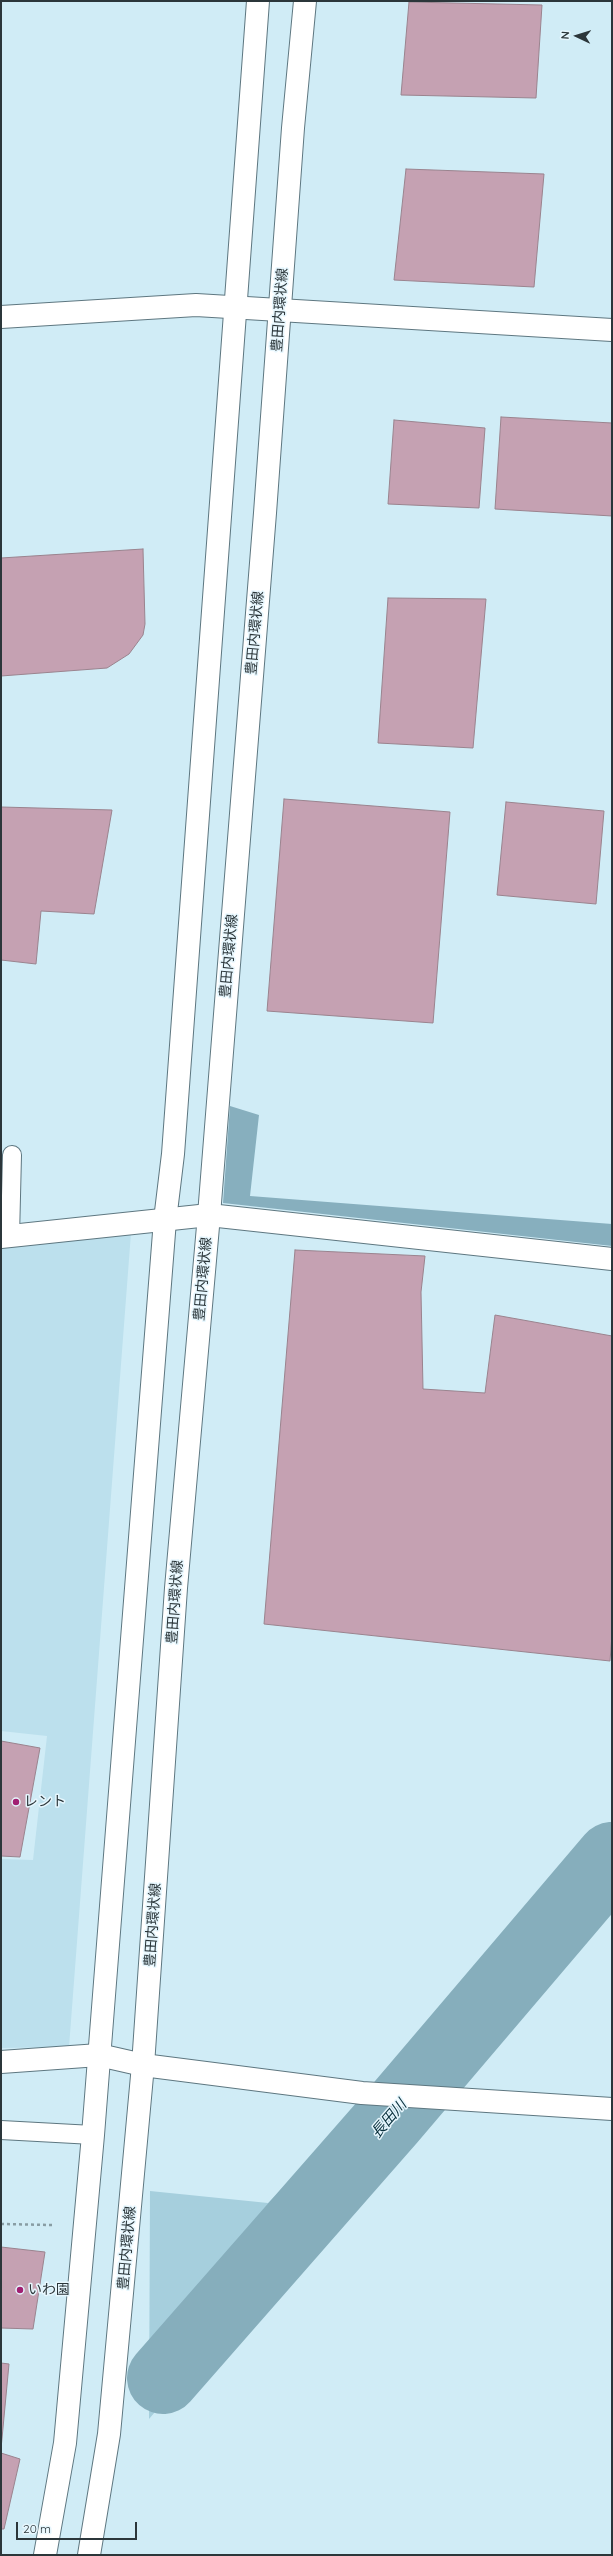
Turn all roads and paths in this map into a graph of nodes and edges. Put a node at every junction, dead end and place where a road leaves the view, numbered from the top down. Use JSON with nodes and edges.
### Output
{"nodes":[{"id":1,"x":258,"y":1,"type":"edge"},
{"id":2,"x":305,"y":1,"type":"edge"},
{"id":3,"x":236,"y":308,"type":"junction"},
{"id":4,"x":281,"y":310,"type":"junction"},
{"id":5,"x":1,"y":318,"type":"edge"},
{"id":6,"x":612,"y":330,"type":"edge"},
{"id":7,"x":12,"y":1155,"type":"dead end"},
{"id":8,"x":209,"y":1215,"type":"junction"},
{"id":9,"x":165,"y":1220,"type":"junction"},
{"id":10,"x":5,"y":1237,"type":"edge"},
{"id":11,"x":612,"y":1260,"type":"edge"},
{"id":12,"x":99,"y":2055,"type":"junction"},
{"id":13,"x":1,"y":2062,"type":"edge"},
{"id":14,"x":143,"y":2065,"type":"junction"},
{"id":15,"x":612,"y":2108,"type":"edge"},
{"id":16,"x":1,"y":2130,"type":"edge"},
{"id":17,"x":93,"y":2135,"type":"junction"},
{"id":18,"x":1,"y":2224,"type":"edge"},
{"id":19,"x":86,"y":2226,"type":"junction"},
{"id":20,"x":45,"y":2555,"type":"edge"},
{"id":21,"x":89,"y":2555,"type":"edge"}],
"edges":[{"from":1,"to":3,"type":"street"},
{"from":2,"to":4,"type":"street","name":"豊田内環状線"},
{"from":3,"to":4,"type":"street"},
{"from":3,"to":5,"type":"street"},
{"from":3,"to":9,"type":"street"},
{"from":4,"to":6,"type":"street"},
{"from":4,"to":8,"type":"street","name":"豊田内環状線"},
{"from":7,"to":10,"type":"lane"},
{"from":8,"to":9,"type":"street"},
{"from":8,"to":11,"type":"street"},
{"from":8,"to":14,"type":"street","name":"豊田内環状線"},
{"from":9,"to":10,"type":"street"},
{"from":9,"to":12,"type":"street"},
{"from":12,"to":13,"type":"street"},
{"from":12,"to":14,"type":"street"},
{"from":12,"to":17,"type":"street"},
{"from":14,"to":15,"type":"street"},
{"from":14,"to":21,"type":"street","name":"豊田内環状線"},
{"from":16,"to":17,"type":"lane"},
{"from":17,"to":19,"type":"street"},
{"from":18,"to":19,"type":"path"},
{"from":19,"to":20,"type":"street"}]}
